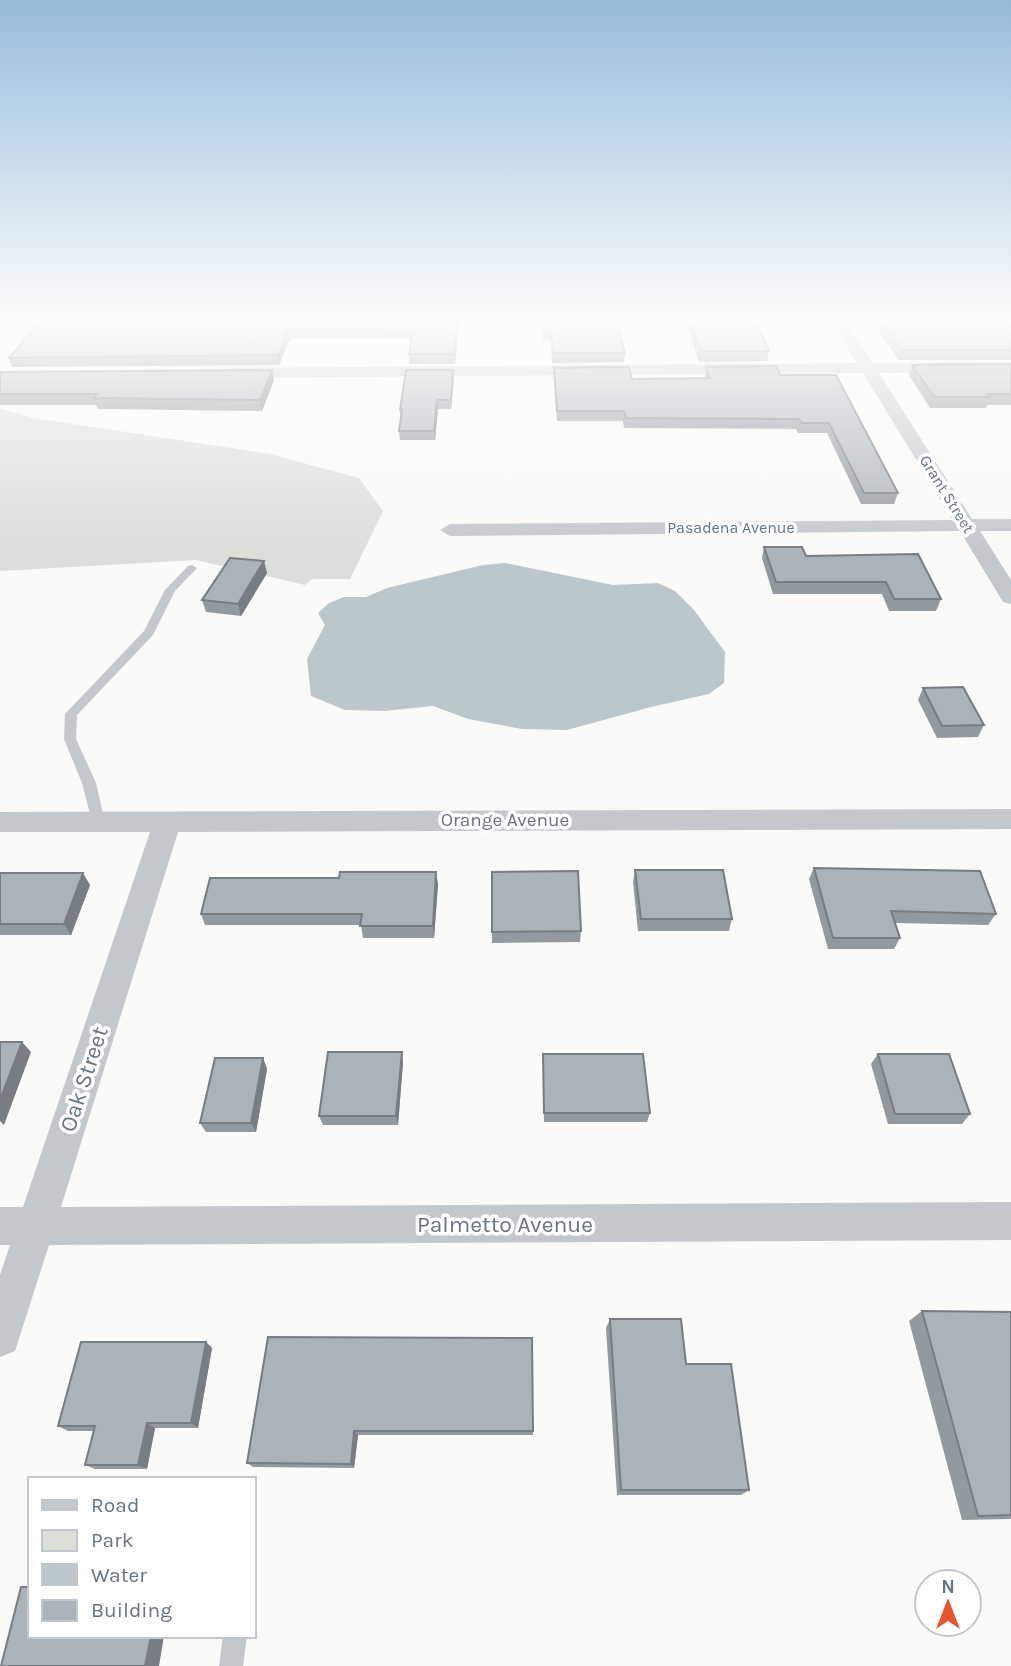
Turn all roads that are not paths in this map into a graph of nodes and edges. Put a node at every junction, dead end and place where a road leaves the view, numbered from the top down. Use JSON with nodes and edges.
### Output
{"nodes":[{"id":1,"x":886,"y":398,"type":"edge"},
{"id":2,"x":967,"y":525,"type":"junction"},
{"id":3,"x":1011,"y":525,"type":"edge"},
{"id":4,"x":450,"y":530,"type":"dead end"},
{"id":5,"x":192,"y":568,"type":"dead end"},
{"id":6,"x":1011,"y":597,"type":"edge"},
{"id":7,"x":1011,"y":819,"type":"edge"},
{"id":8,"x":168,"y":821,"type":"junction"},
{"id":9,"x":0,"y":822,"type":"edge"},
{"id":10,"x":98,"y":822,"type":"junction"},
{"id":11,"x":1011,"y":1221,"type":"edge"},
{"id":12,"x":18,"y":1226,"type":"edge"},
{"id":13,"x":0,"y":1336,"type":"edge"},
{"id":14,"x":235,"y":1638,"type":"edge"},
{"id":15,"x":231,"y":1666,"type":"edge"}],
"edges":[{"from":1,"to":2,"type":"street","name":"Grant Street"},
{"from":2,"to":3,"type":"street","name":"Pasadena Avenue"},
{"from":2,"to":4,"type":"street","name":"Pasadena Avenue"},
{"from":2,"to":6,"type":"street","name":"Grant Street"},
{"from":5,"to":10,"type":"lane"},
{"from":7,"to":8,"type":"street","name":"Orange Avenue"},
{"from":8,"to":10,"type":"street","name":"Orange Avenue"},
{"from":8,"to":12,"type":"street","name":"Oak Street"},
{"from":9,"to":10,"type":"street","name":"Orange Avenue"},
{"from":11,"to":12,"type":"street","name":"Palmetto Avenue"},
{"from":12,"to":13,"type":"street","name":"Oak Street"},
{"from":14,"to":15,"type":"lane"}]}
